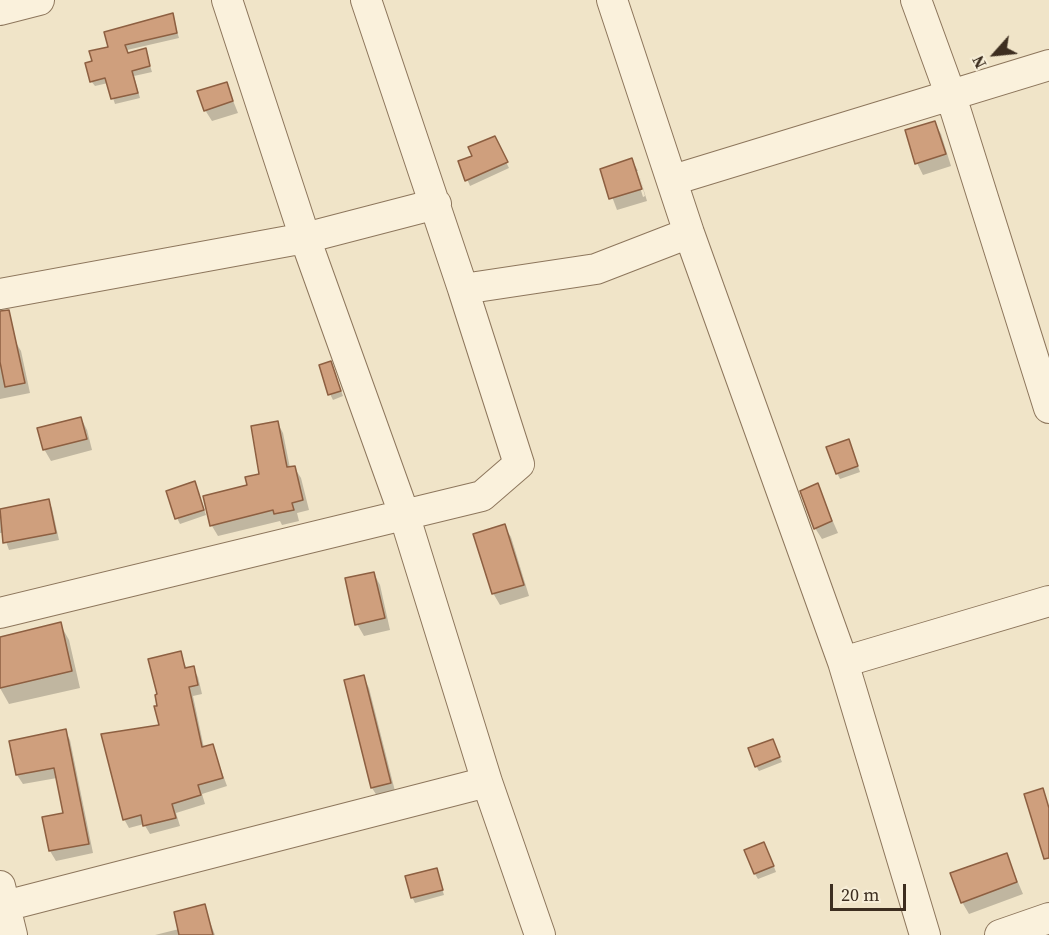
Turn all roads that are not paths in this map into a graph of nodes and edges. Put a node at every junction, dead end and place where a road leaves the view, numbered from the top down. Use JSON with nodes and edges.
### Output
{"nodes":[{"id":1,"x":39,"y":0,"type":"edge"},
{"id":2,"x":227,"y":0,"type":"edge"},
{"id":3,"x":366,"y":0,"type":"edge"},
{"id":4,"x":612,"y":0,"type":"edge"},
{"id":5,"x":916,"y":0,"type":"edge"},
{"id":6,"x":0,"y":10,"type":"edge"},
{"id":7,"x":1049,"y":65,"type":"edge"},
{"id":8,"x":951,"y":96,"type":"junction"},
{"id":9,"x":674,"y":180,"type":"junction"},
{"id":10,"x":436,"y":204,"type":"junction"},
{"id":11,"x":689,"y":233,"type":"junction"},
{"id":12,"x":305,"y":238,"type":"junction"},
{"id":13,"x":463,"y":289,"type":"junction"},
{"id":14,"x":0,"y":294,"type":"edge"},
{"id":15,"x":1049,"y":408,"type":"edge"},
{"id":16,"x":404,"y":514,"type":"junction"},
{"id":17,"x":1049,"y":601,"type":"edge"},
{"id":18,"x":0,"y":613,"type":"edge"},
{"id":19,"x":843,"y":662,"type":"junction"},
{"id":20,"x":487,"y":782,"type":"junction"},
{"id":21,"x":3,"y":896,"type":"edge"},
{"id":22,"x":1049,"y":918,"type":"edge"},
{"id":23,"x":12,"y":935,"type":"edge"},
{"id":24,"x":540,"y":935,"type":"edge"},
{"id":25,"x":926,"y":935,"type":"edge"},
{"id":26,"x":1000,"y":935,"type":"edge"}],
"edges":[{"from":1,"to":6,"type":"street"},
{"from":2,"to":12,"type":"street"},
{"from":3,"to":10,"type":"street"},
{"from":4,"to":9,"type":"street"},
{"from":5,"to":8,"type":"street"},
{"from":7,"to":8,"type":"street"},
{"from":8,"to":9,"type":"street"},
{"from":8,"to":15,"type":"street"},
{"from":9,"to":11,"type":"street"},
{"from":10,"to":12,"type":"street"},
{"from":10,"to":13,"type":"street"},
{"from":11,"to":13,"type":"street"},
{"from":11,"to":19,"type":"street"},
{"from":12,"to":14,"type":"street"},
{"from":12,"to":16,"type":"street"},
{"from":13,"to":16,"type":"street"},
{"from":16,"to":18,"type":"street"},
{"from":16,"to":20,"type":"street"},
{"from":17,"to":19,"type":"street"},
{"from":19,"to":25,"type":"street"},
{"from":20,"to":21,"type":"street"},
{"from":20,"to":24,"type":"street"},
{"from":21,"to":23,"type":"street"},
{"from":22,"to":26,"type":"street"}]}
